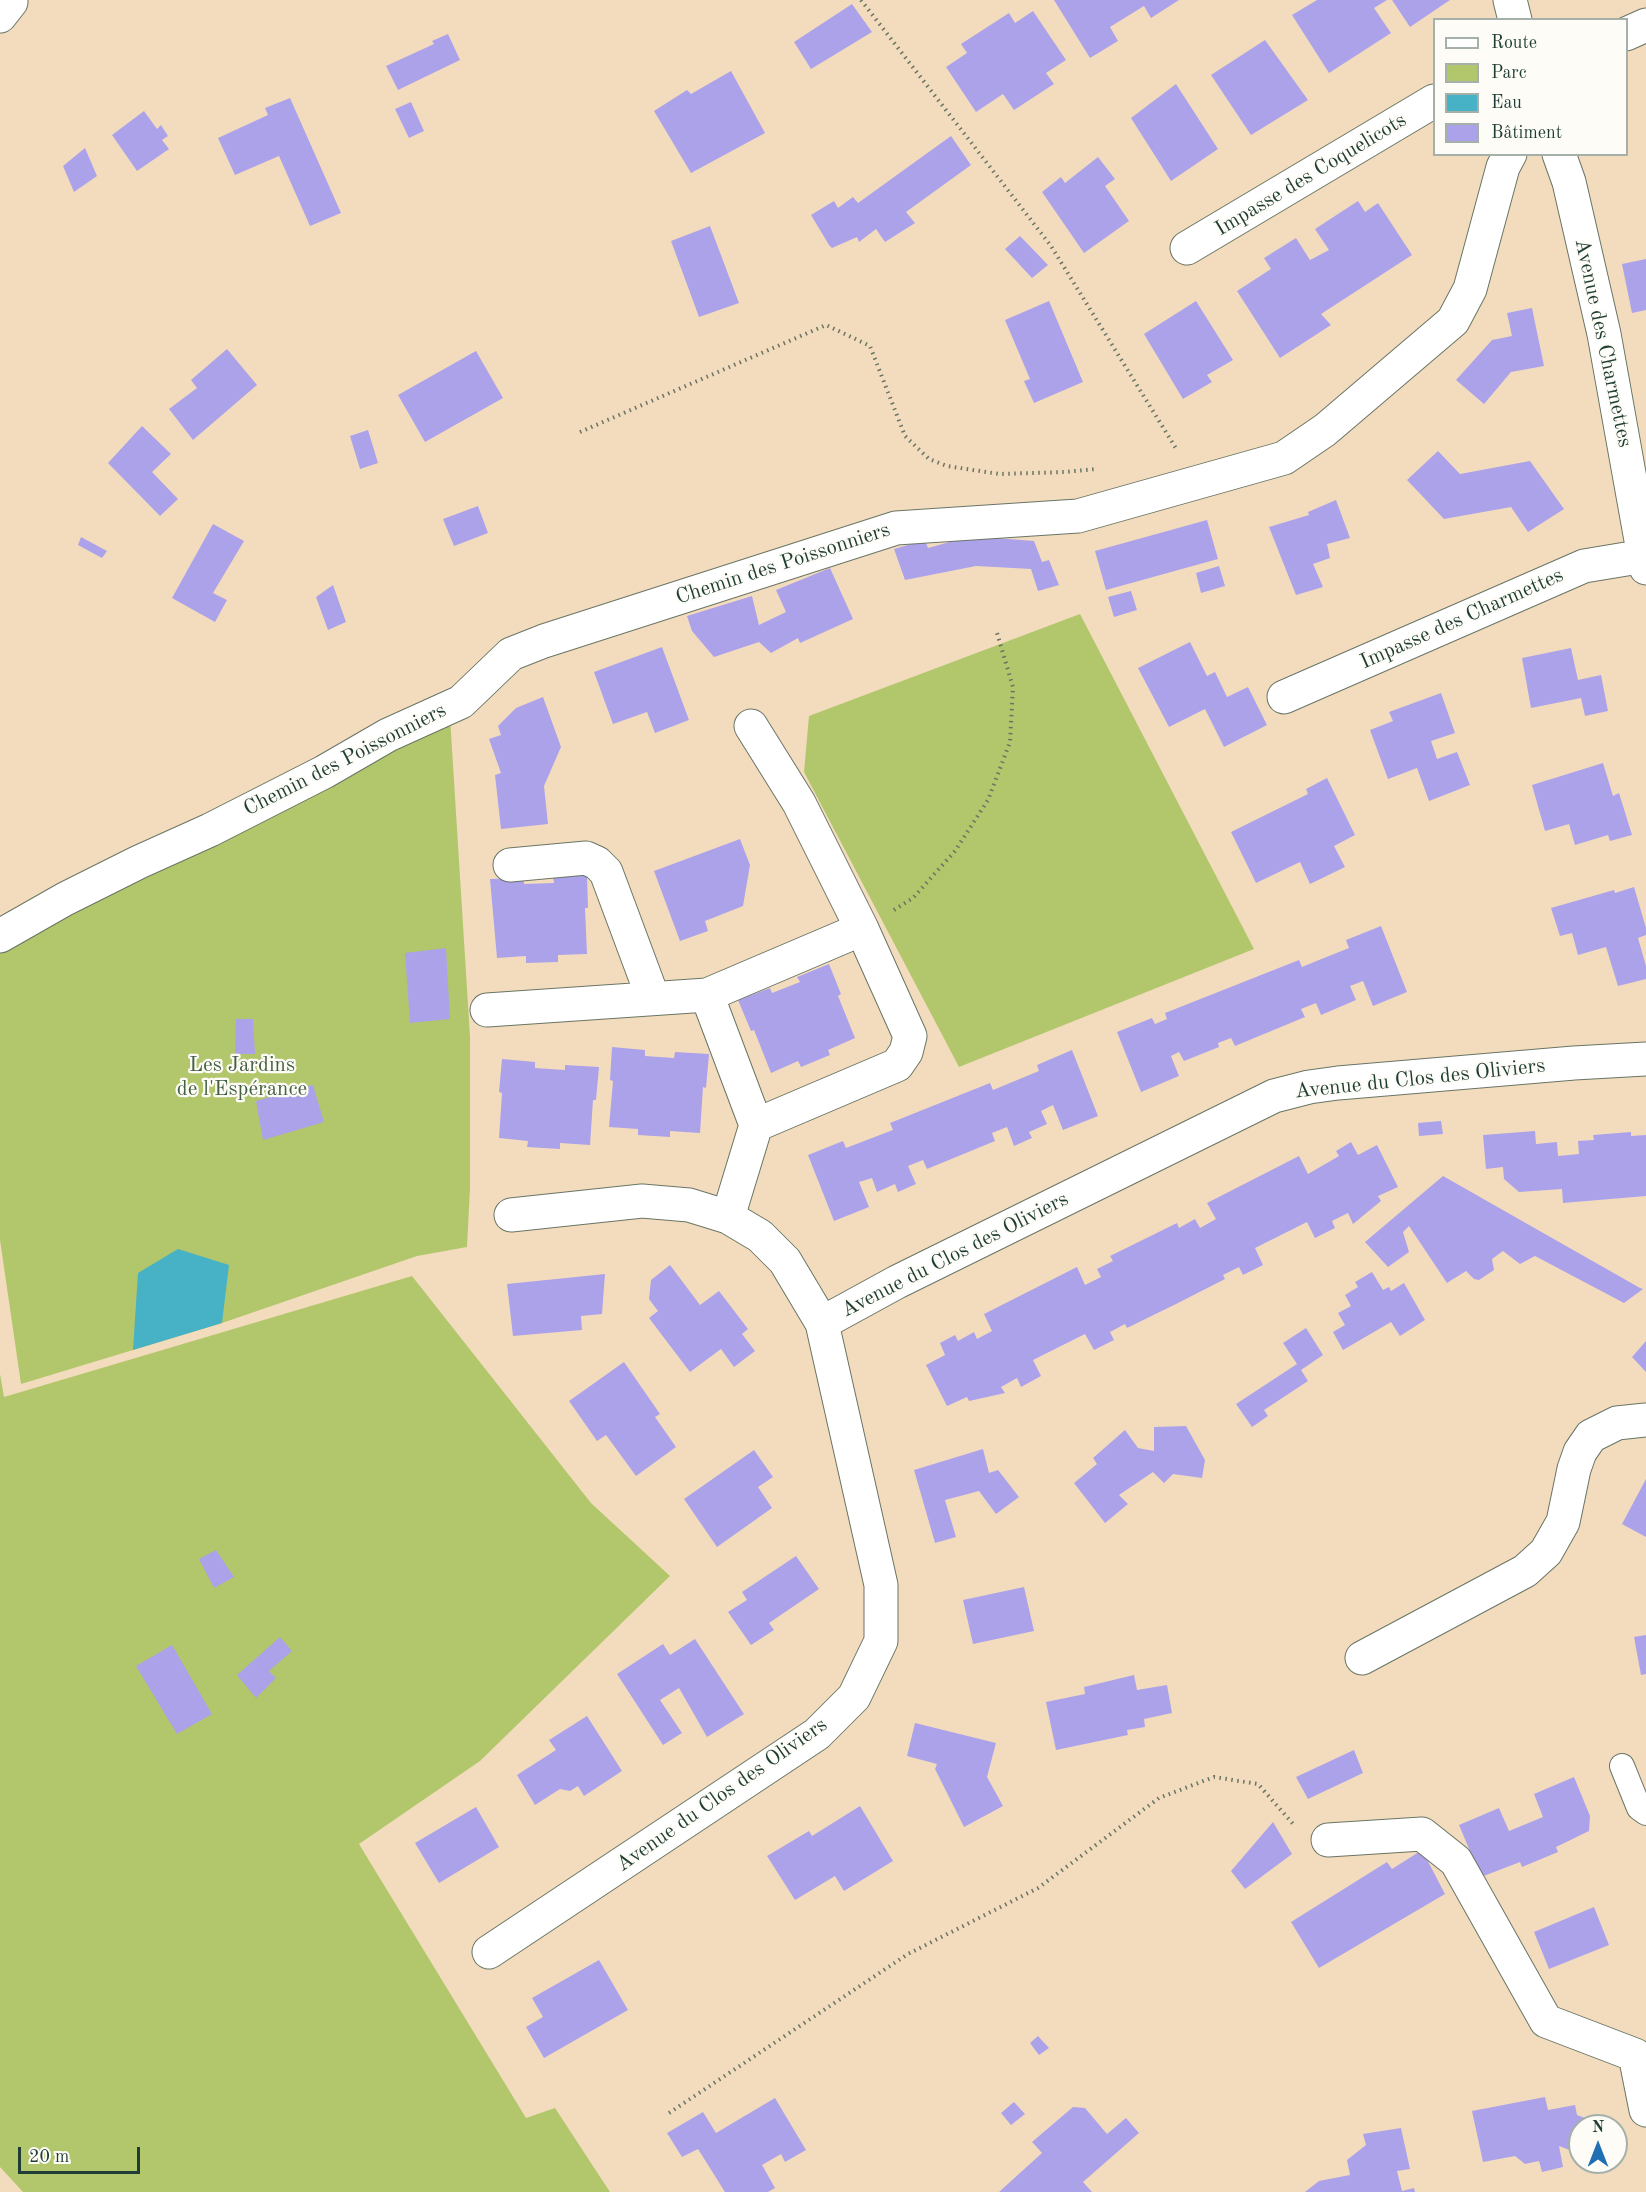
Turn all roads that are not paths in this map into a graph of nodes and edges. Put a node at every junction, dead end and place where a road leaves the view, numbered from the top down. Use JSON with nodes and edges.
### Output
{"nodes":[{"id":1,"x":1510,"y":0,"type":"edge"},
{"id":2,"x":1514,"y":18,"type":"edge"},
{"id":3,"x":1646,"y":25,"type":"edge"},
{"id":4,"x":1628,"y":33,"type":"edge"},
{"id":5,"x":1433,"y":102,"type":"edge"},
{"id":6,"x":1509,"y":156,"type":"edge"},
{"id":7,"x":1560,"y":156,"type":"edge"},
{"id":8,"x":1187,"y":248,"type":"dead end"},
{"id":9,"x":1645,"y":560,"type":"edge"},
{"id":10,"x":1284,"y":698,"type":"dead end"},
{"id":11,"x":751,"y":726,"type":"dead end"},
{"id":12,"x":510,"y":865,"type":"dead end"},
{"id":13,"x":862,"y":929,"type":"junction"},
{"id":14,"x":0,"y":936,"type":"edge"},
{"id":15,"x":706,"y":995,"type":"junction"},
{"id":16,"x":653,"y":998,"type":"junction"},
{"id":17,"x":487,"y":1010,"type":"dead end"},
{"id":18,"x":1646,"y":1059,"type":"edge"},
{"id":19,"x":756,"y":1125,"type":"junction"},
{"id":20,"x":511,"y":1215,"type":"dead end"},
{"id":21,"x":728,"y":1217,"type":"junction"},
{"id":22,"x":822,"y":1323,"type":"junction"},
{"id":23,"x":1646,"y":1420,"type":"edge"},
{"id":24,"x":1362,"y":1658,"type":"dead end"},
{"id":25,"x":1622,"y":1766,"type":"dead end"},
{"id":26,"x":1646,"y":1813,"type":"edge"},
{"id":27,"x":1328,"y":1840,"type":"road end"},
{"id":28,"x":489,"y":1953,"type":"dead end"},
{"id":29,"x":1646,"y":2109,"type":"edge"}],
"edges":[{"from":1,"to":2,"type":"street"},
{"from":3,"to":4,"type":"street"},
{"from":5,"to":8,"type":"street","name":"Impasse des Coquelicots"},
{"from":6,"to":14,"type":"street","name":"Chemin des Poissonniers"},
{"from":7,"to":9,"type":"street","name":"Avenue des Charmettes"},
{"from":9,"to":10,"type":"street","name":"Impasse des Charmettes"},
{"from":11,"to":13,"type":"street"},
{"from":12,"to":16,"type":"street"},
{"from":13,"to":15,"type":"street"},
{"from":13,"to":19,"type":"street"},
{"from":15,"to":16,"type":"street"},
{"from":15,"to":19,"type":"street"},
{"from":16,"to":17,"type":"street"},
{"from":18,"to":22,"type":"street","name":"Avenue du Clos des Oliviers"},
{"from":19,"to":21,"type":"street"},
{"from":20,"to":21,"type":"street"},
{"from":21,"to":22,"type":"street"},
{"from":22,"to":28,"type":"street","name":"Avenue du Clos des Oliviers"},
{"from":23,"to":24,"type":"street"},
{"from":25,"to":26,"type":"lane"},
{"from":27,"to":29,"type":"street"}]}
